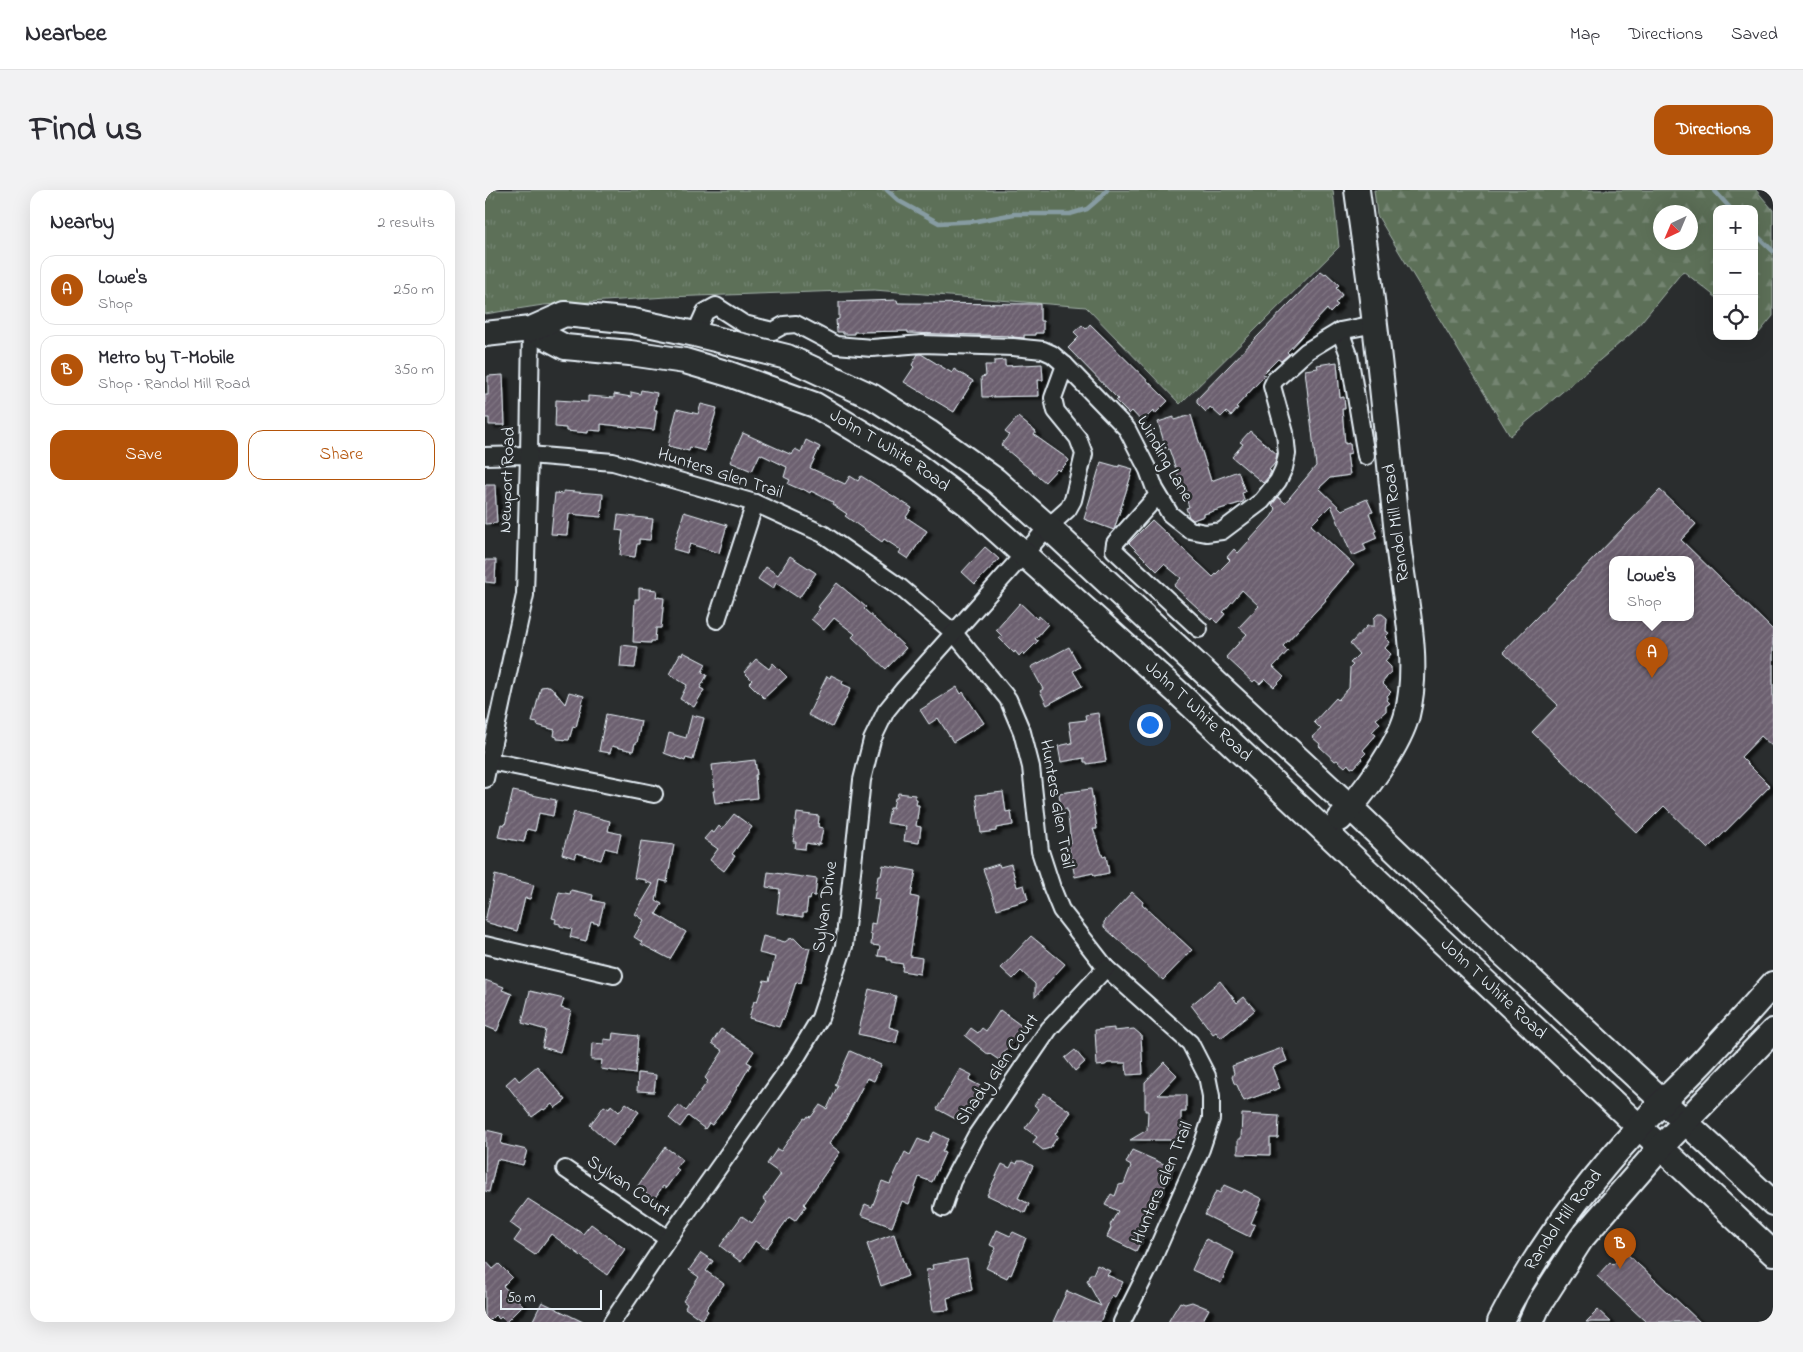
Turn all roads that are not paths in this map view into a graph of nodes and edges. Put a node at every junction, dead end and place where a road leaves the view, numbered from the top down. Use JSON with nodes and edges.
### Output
{"nodes":[{"id":1,"x":1357,"y":190,"type":"edge"},
{"id":2,"x":1375,"y":324,"type":"junction"},
{"id":3,"x":531,"y":329,"type":"junction"},
{"id":4,"x":1340,"y":331,"type":"junction"},
{"id":5,"x":485,"y":334,"type":"edge"},
{"id":6,"x":695,"y":334,"type":"junction"},
{"id":7,"x":768,"y":341,"type":"junction"},
{"id":8,"x":1065,"y":365,"type":"junction"},
{"id":9,"x":529,"y":455,"type":"junction"},
{"id":10,"x":485,"y":456,"type":"edge"},
{"id":11,"x":1366,"y":456,"type":"dead end"},
{"id":12,"x":1159,"y":495,"type":"junction"},
{"id":13,"x":755,"y":503,"type":"junction"},
{"id":14,"x":1048,"y":527,"type":"junction"},
{"id":15,"x":1023,"y":555,"type":"junction"},
{"id":16,"x":717,"y":620,"type":"dead end"},
{"id":17,"x":1199,"y":629,"type":"dead end"},
{"id":18,"x":954,"y":633,"type":"junction"},
{"id":19,"x":490,"y":761,"type":"junction"},
{"id":20,"x":485,"y":779,"type":"edge"},
{"id":21,"x":654,"y":794,"type":"dead end"},
{"id":22,"x":1351,"y":808,"type":"junction"},
{"id":23,"x":1328,"y":832,"type":"junction"},
{"id":24,"x":485,"y":944,"type":"edge"},
{"id":25,"x":1105,"y":968,"type":"junction"},
{"id":26,"x":614,"y":975,"type":"dead end"},
{"id":27,"x":1773,"y":984,"type":"edge"},
{"id":28,"x":1773,"y":1031,"type":"edge"},
{"id":29,"x":1663,"y":1101,"type":"junction"},
{"id":30,"x":1685,"y":1123,"type":"junction"},
{"id":31,"x":1639,"y":1126,"type":"junction"},
{"id":32,"x":1661,"y":1147,"type":"junction"},
{"id":33,"x":565,"y":1169,"type":"dead end"},
{"id":34,"x":1773,"y":1203,"type":"edge"},
{"id":35,"x":943,"y":1208,"type":"dead end"},
{"id":36,"x":669,"y":1239,"type":"junction"},
{"id":37,"x":1773,"y":1253,"type":"edge"},
{"id":38,"x":612,"y":1322,"type":"edge"},
{"id":39,"x":1122,"y":1322,"type":"edge"},
{"id":40,"x":1500,"y":1322,"type":"edge"},
{"id":41,"x":1531,"y":1322,"type":"edge"}],
"edges":[{"from":1,"to":2,"type":"street","name":"Randol Mill Road"},
{"from":2,"to":4,"type":"street","name":"Winding Lane"},
{"from":2,"to":22,"type":"street","name":"Randol Mill Road"},
{"from":3,"to":5,"type":"street","name":"John T White Road"},
{"from":3,"to":6,"type":"street","name":"John T White Road"},
{"from":3,"to":9,"type":"street","name":"Newport Road"},
{"from":3,"to":15,"type":"street","name":"John T White Road"},
{"from":4,"to":11,"type":"street"},
{"from":4,"to":12,"type":"street","name":"Winding Lane"},
{"from":6,"to":7,"type":"street","name":"John T White Road"},
{"from":6,"to":7,"type":"street","name":"Winding Lane"},
{"from":7,"to":8,"type":"street","name":"Winding Lane"},
{"from":7,"to":14,"type":"street","name":"John T White Road"},
{"from":8,"to":12,"type":"street","name":"Winding Lane"},
{"from":8,"to":14,"type":"street","name":"Sylvan Drive"},
{"from":9,"to":10,"type":"street","name":"Hunters Glen Trail"},
{"from":9,"to":13,"type":"street","name":"Hunters Glen Trail"},
{"from":9,"to":19,"type":"street","name":"Newport Road"},
{"from":12,"to":17,"type":"street"},
{"from":13,"to":16,"type":"street"},
{"from":13,"to":18,"type":"street","name":"Hunters Glen Trail"},
{"from":14,"to":15,"type":"street","name":"Sylvan Drive"},
{"from":14,"to":22,"type":"street","name":"John T White Road"},
{"from":15,"to":18,"type":"street","name":"Sylvan Drive"},
{"from":15,"to":23,"type":"street","name":"John T White Road"},
{"from":18,"to":25,"type":"street","name":"Hunters Glen Trail"},
{"from":18,"to":36,"type":"street","name":"Sylvan Drive"},
{"from":19,"to":20,"type":"street","name":"Newport Road"},
{"from":19,"to":21,"type":"street"},
{"from":22,"to":23,"type":"street","name":"Randol Mill Road"},
{"from":22,"to":29,"type":"street","name":"John T White Road"},
{"from":23,"to":31,"type":"street","name":"John T White Road"},
{"from":24,"to":26,"type":"street"},
{"from":25,"to":35,"type":"street","name":"Shady Glen Court"},
{"from":25,"to":39,"type":"street","name":"Hunters Glen Trail"},
{"from":27,"to":29,"type":"street","name":"Randol Mill Road"},
{"from":28,"to":30,"type":"street","name":"Randol Mill Road"},
{"from":29,"to":30,"type":"street","name":"John T White Road"},
{"from":29,"to":31,"type":"street","name":"Randol Mill Road"},
{"from":30,"to":32,"type":"street","name":"Randol Mill Road"},
{"from":30,"to":34,"type":"street","name":"John T White Road"},
{"from":31,"to":32,"type":"street","name":"John T White Road"},
{"from":31,"to":40,"type":"street","name":"Randol Mill Road"},
{"from":32,"to":37,"type":"street","name":"John T White Road"},
{"from":32,"to":41,"type":"street","name":"Randol Mill Road"},
{"from":33,"to":36,"type":"street","name":"Sylvan Court"},
{"from":36,"to":38,"type":"street","name":"Sylvan Drive"}]}
